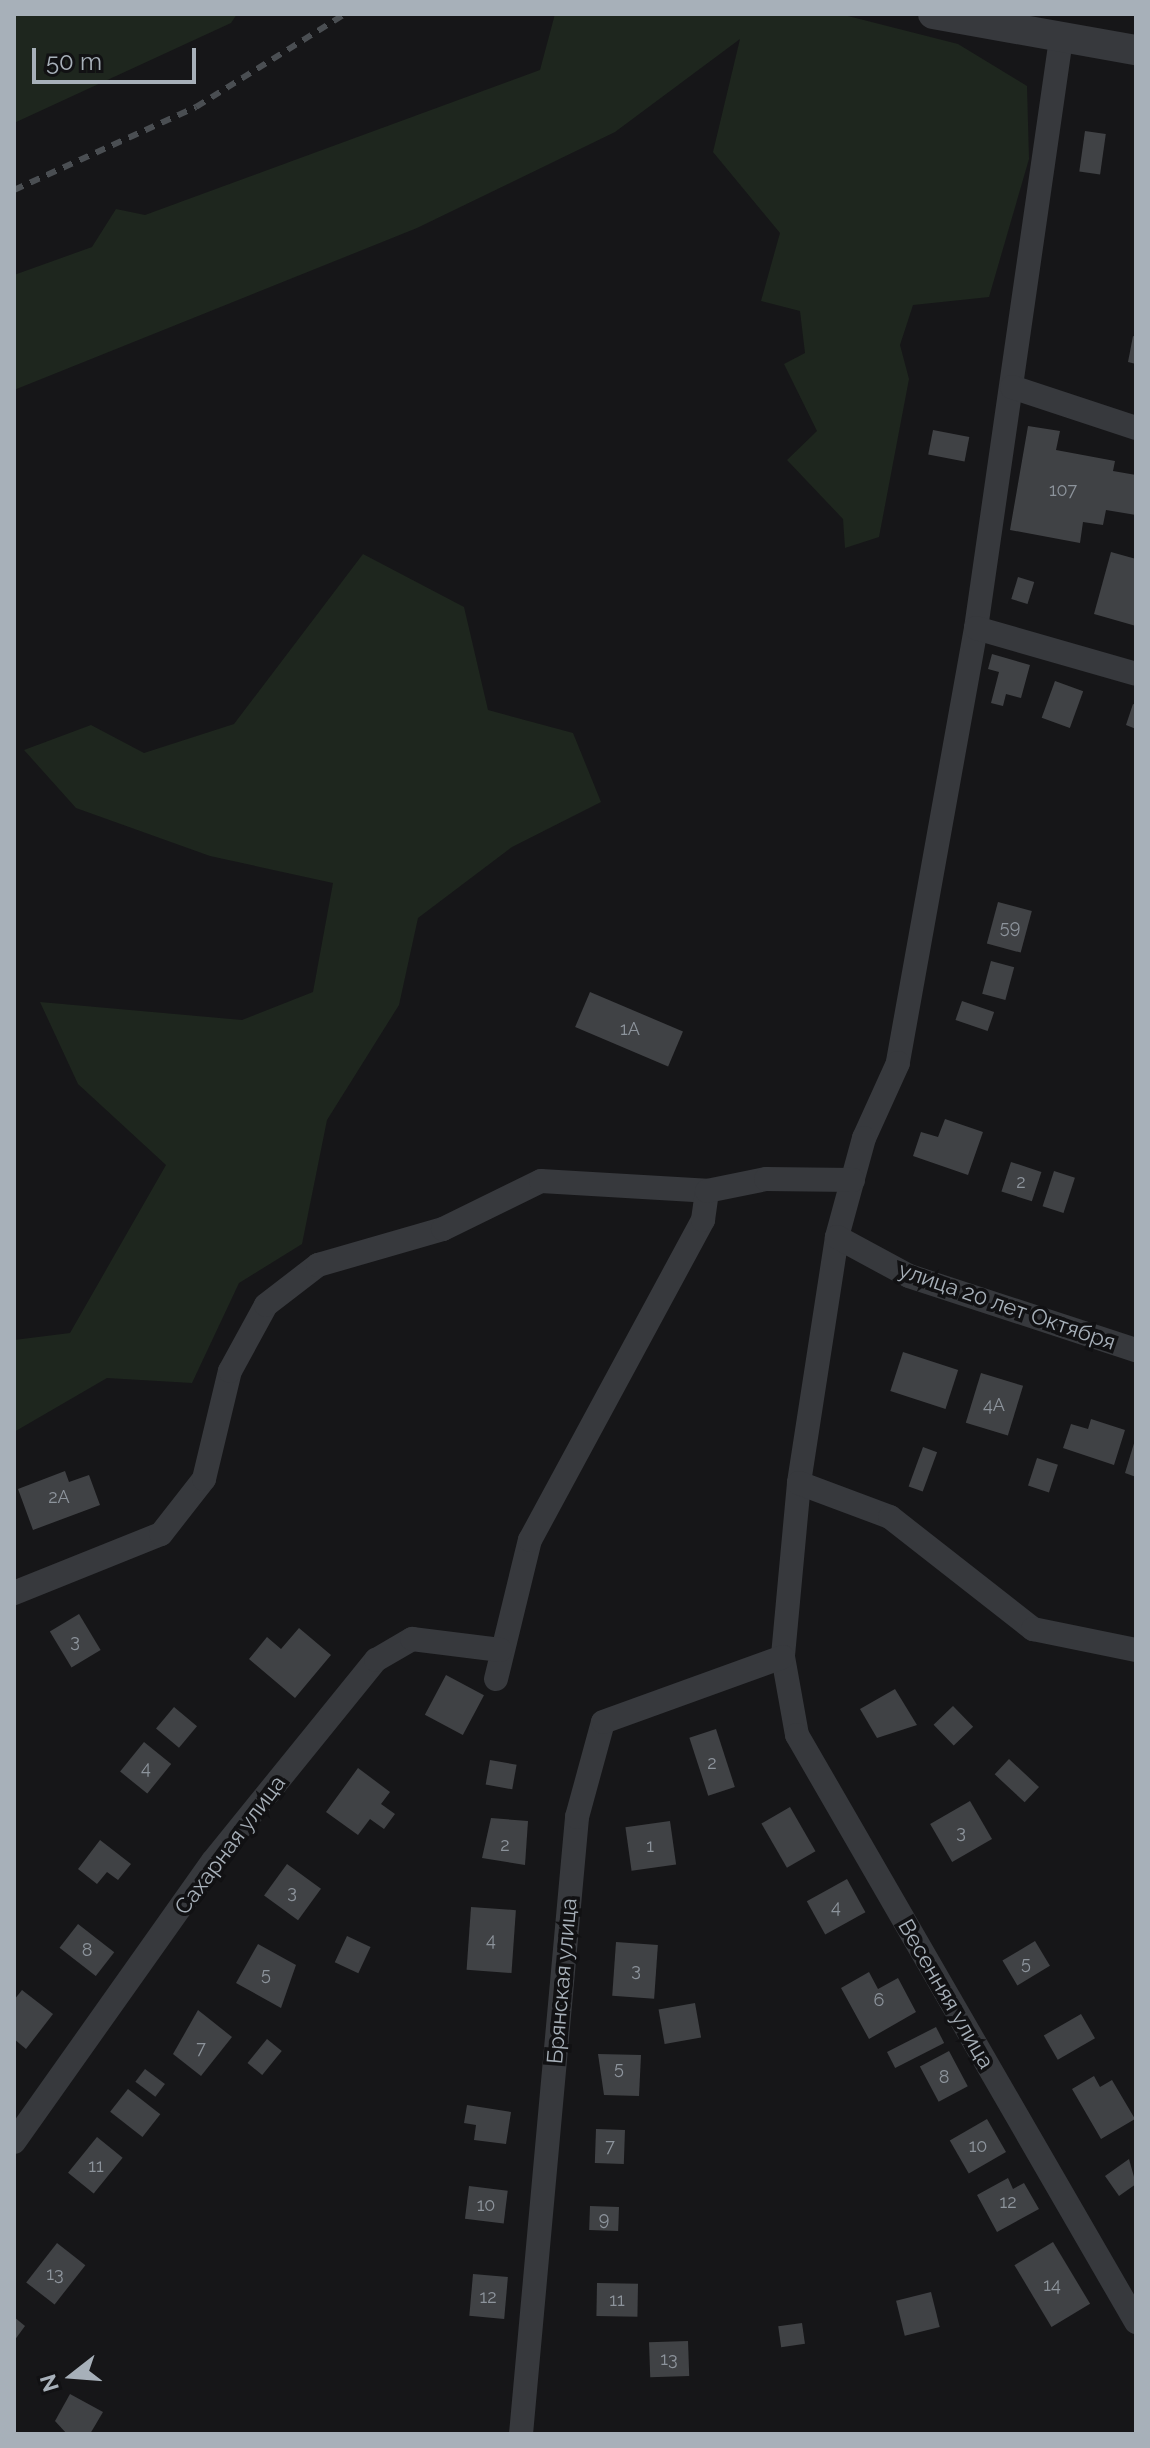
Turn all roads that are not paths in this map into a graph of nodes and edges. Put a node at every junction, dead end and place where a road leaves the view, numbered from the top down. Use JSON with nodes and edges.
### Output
{"nodes":[{"id":1,"x":933,"y":14,"type":"edge"},
{"id":2,"x":1061,"y":39,"type":"junction"},
{"id":3,"x":1136,"y":50,"type":"edge"},
{"id":4,"x":1012,"y":387,"type":"junction"},
{"id":5,"x":1136,"y":428,"type":"edge"},
{"id":6,"x":976,"y":628,"type":"junction"},
{"id":7,"x":1136,"y":674,"type":"edge"},
{"id":8,"x":853,"y":1180,"type":"junction"},
{"id":9,"x":707,"y":1191,"type":"junction"},
{"id":10,"x":837,"y":1237,"type":"junction"},
{"id":11,"x":1136,"y":1350,"type":"edge"},
{"id":12,"x":799,"y":1483,"type":"junction"},
{"id":13,"x":14,"y":1593,"type":"edge"},
{"id":14,"x":500,"y":1650,"type":"junction"},
{"id":15,"x":1136,"y":1650,"type":"edge"},
{"id":16,"x":783,"y":1657,"type":"junction"},
{"id":17,"x":496,"y":1679,"type":"dead end"},
{"id":18,"x":14,"y":2142,"type":"edge"},
{"id":19,"x":1136,"y":2322,"type":"edge"},
{"id":20,"x":521,"y":2434,"type":"edge"}],
"edges":[{"from":1,"to":2,"type":"street"},
{"from":2,"to":3,"type":"street"},
{"from":2,"to":4,"type":"street","name":"Весенняя улица"},
{"from":4,"to":5,"type":"street"},
{"from":4,"to":6,"type":"street","name":"Весенняя улица"},
{"from":6,"to":7,"type":"street"},
{"from":6,"to":8,"type":"street","name":"Весенняя улица"},
{"from":8,"to":9,"type":"street"},
{"from":8,"to":10,"type":"street","name":"Весенняя улица"},
{"from":9,"to":13,"type":"street"},
{"from":9,"to":14,"type":"street"},
{"from":10,"to":11,"type":"street","name":"улица 20 лет Октября"},
{"from":10,"to":12,"type":"street","name":"Весенняя улица"},
{"from":12,"to":15,"type":"street"},
{"from":12,"to":16,"type":"street","name":"Весенняя улица"},
{"from":14,"to":17,"type":"street"},
{"from":14,"to":18,"type":"street","name":"Сахарная улица"},
{"from":16,"to":19,"type":"street","name":"Весенняя улица"},
{"from":16,"to":20,"type":"street","name":"Брянская улица"}]}
